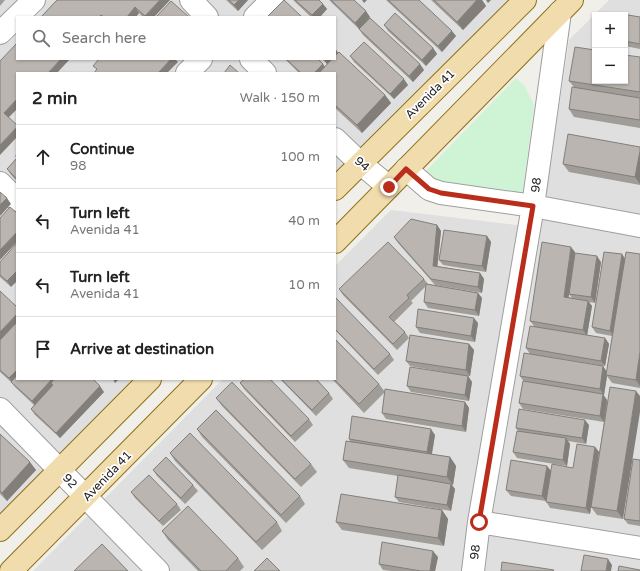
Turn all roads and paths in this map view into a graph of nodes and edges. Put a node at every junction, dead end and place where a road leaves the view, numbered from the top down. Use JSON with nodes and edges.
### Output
{"nodes":[{"id":1,"x":34,"y":0,"type":"edge"},
{"id":2,"x":191,"y":0,"type":"edge"},
{"id":3,"x":272,"y":0,"type":"edge"},
{"id":4,"x":525,"y":0,"type":"edge"},
{"id":5,"x":566,"y":6,"type":"edge"},
{"id":6,"x":18,"y":16,"type":"edge"},
{"id":7,"x":207,"y":16,"type":"edge"},
{"id":8,"x":256,"y":16,"type":"edge"},
{"id":9,"x":16,"y":17,"type":"edge"},
{"id":10,"x":0,"y":33,"type":"edge"},
{"id":11,"x":200,"y":60,"type":"edge"},
{"id":12,"x":252,"y":60,"type":"edge"},
{"id":13,"x":188,"y":72,"type":"edge"},
{"id":14,"x":264,"y":72,"type":"edge"},
{"id":15,"x":336,"y":140,"type":"edge"},
{"id":16,"x":360,"y":163,"type":"junction"},
{"id":17,"x":406,"y":169,"type":"junction"},
{"id":18,"x":0,"y":183,"type":"edge"},
{"id":19,"x":389,"y":187,"type":"junction"},
{"id":20,"x":336,"y":188,"type":"edge"},
{"id":21,"x":16,"y":199,"type":"edge"},
{"id":22,"x":533,"y":206,"type":"junction"},
{"id":23,"x":640,"y":226,"type":"edge"},
{"id":24,"x":336,"y":241,"type":"edge"},
{"id":25,"x":149,"y":380,"type":"edge"},
{"id":26,"x":200,"y":380,"type":"edge"},
{"id":27,"x":0,"y":409,"type":"edge"},
{"id":28,"x":60,"y":470,"type":"junction"},
{"id":29,"x":86,"y":497,"type":"junction"},
{"id":30,"x":479,"y":522,"type":"junction"},
{"id":31,"x":0,"y":530,"type":"edge"},
{"id":32,"x":640,"y":548,"type":"edge"},
{"id":33,"x":11,"y":571,"type":"edge"},
{"id":34,"x":158,"y":571,"type":"edge"},
{"id":35,"x":473,"y":571,"type":"edge"}],
"edges":[{"from":1,"to":6,"type":"street"},
{"from":2,"to":7,"type":"street"},
{"from":3,"to":8,"type":"street"},
{"from":4,"to":16,"type":"main road","name":"Avenida 41"},
{"from":5,"to":17,"type":"main road"},
{"from":5,"to":22,"type":"street","name":"98"},
{"from":9,"to":10,"type":"street"},
{"from":11,"to":13,"type":"street"},
{"from":12,"to":14,"type":"street"},
{"from":15,"to":16,"type":"street","name":"94"},
{"from":16,"to":19,"type":"street","name":"94"},
{"from":16,"to":20,"type":"main road","name":"Avenida 41"},
{"from":17,"to":19,"type":"main road"},
{"from":17,"to":22,"type":"street"},
{"from":18,"to":21,"type":"street"},
{"from":19,"to":24,"type":"main road"},
{"from":22,"to":23,"type":"street"},
{"from":22,"to":30,"type":"street","name":"98"},
{"from":25,"to":28,"type":"main road"},
{"from":26,"to":29,"type":"main road","name":"Avenida 41"},
{"from":27,"to":28,"type":"street","name":"92"},
{"from":28,"to":29,"type":"street","name":"92"},
{"from":28,"to":31,"type":"main road"},
{"from":29,"to":33,"type":"main road","name":"Avenida 41"},
{"from":29,"to":34,"type":"street","name":"92"},
{"from":30,"to":32,"type":"street"},
{"from":30,"to":35,"type":"street","name":"98"}]}
